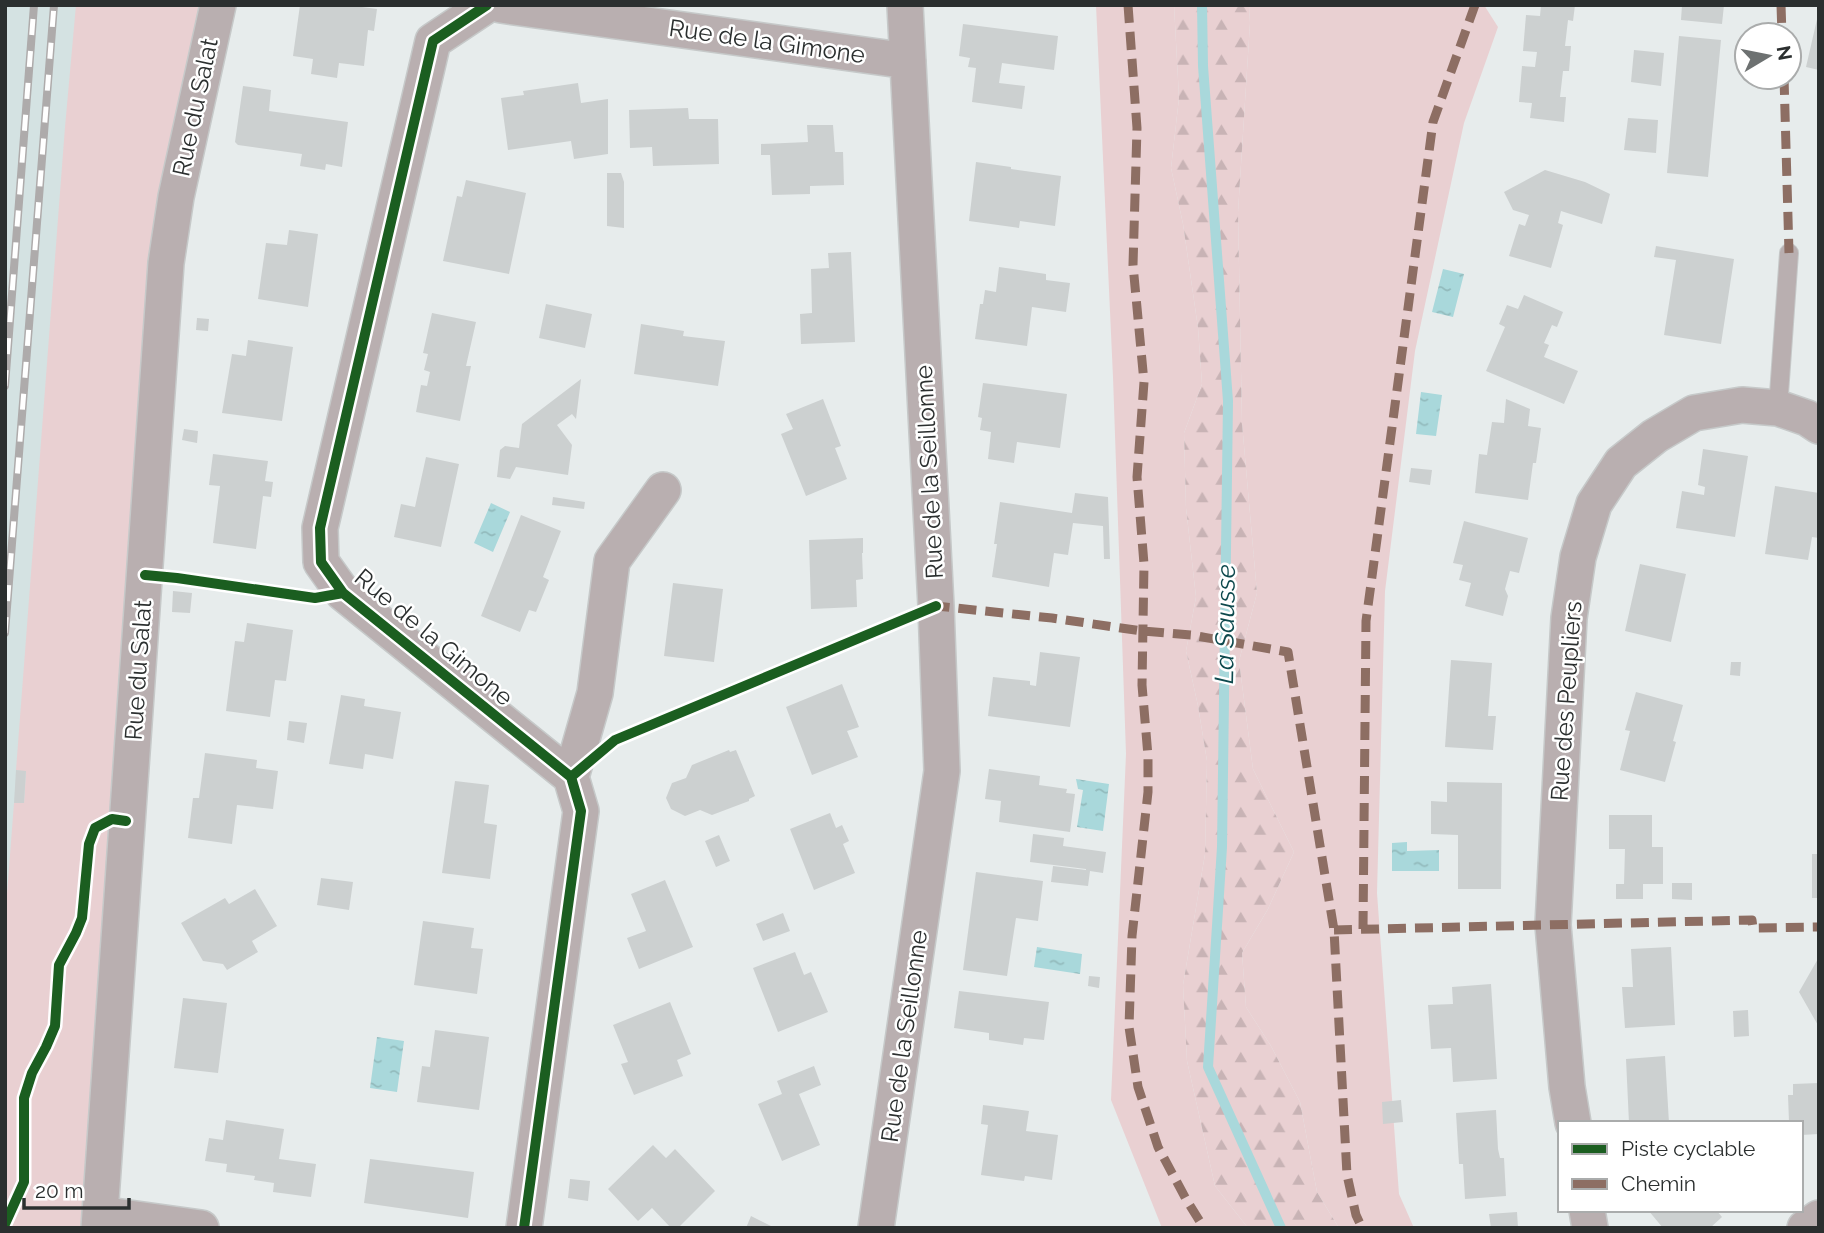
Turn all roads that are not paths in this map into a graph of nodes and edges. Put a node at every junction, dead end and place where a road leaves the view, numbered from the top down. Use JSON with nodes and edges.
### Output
{"nodes":[{"id":1,"x":218,"y":5,"type":"edge"},
{"id":2,"x":487,"y":5,"type":"edge"},
{"id":3,"x":501,"y":5,"type":"edge"},
{"id":4,"x":905,"y":5,"type":"edge"},
{"id":5,"x":908,"y":61,"type":"junction"},
{"id":6,"x":1789,"y":253,"type":"dead end"},
{"id":7,"x":1778,"y":408,"type":"junction"},
{"id":8,"x":1819,"y":426,"type":"edge"},
{"id":9,"x":663,"y":490,"type":"dead end"},
{"id":10,"x":571,"y":777,"type":"junction"},
{"id":11,"x":1573,"y":1121,"type":"edge"},
{"id":12,"x":1819,"y":1218,"type":"edge"},
{"id":13,"x":99,"y":1221,"type":"edge"},
{"id":14,"x":201,"y":1228,"type":"edge"},
{"id":15,"x":524,"y":1228,"type":"edge"},
{"id":16,"x":876,"y":1228,"type":"edge"},
{"id":17,"x":1805,"y":1228,"type":"edge"}],
"edges":[{"from":1,"to":13,"type":"street","name":"Rue du Salat"},
{"from":2,"to":10,"type":"street","name":"Rue de la Gimone"},
{"from":3,"to":5,"type":"street","name":"Rue de la Gimone"},
{"from":4,"to":5,"type":"street","name":"Rue de la Seillonne"},
{"from":5,"to":16,"type":"street","name":"Rue de la Seillonne"},
{"from":6,"to":7,"type":"lane"},
{"from":7,"to":8,"type":"street","name":"Rue des Peupliers"},
{"from":7,"to":11,"type":"street","name":"Rue des Peupliers"},
{"from":9,"to":10,"type":"street"},
{"from":10,"to":15,"type":"street"},
{"from":12,"to":17,"type":"street"},
{"from":13,"to":14,"type":"street","name":"Rue du Salat"}]}
